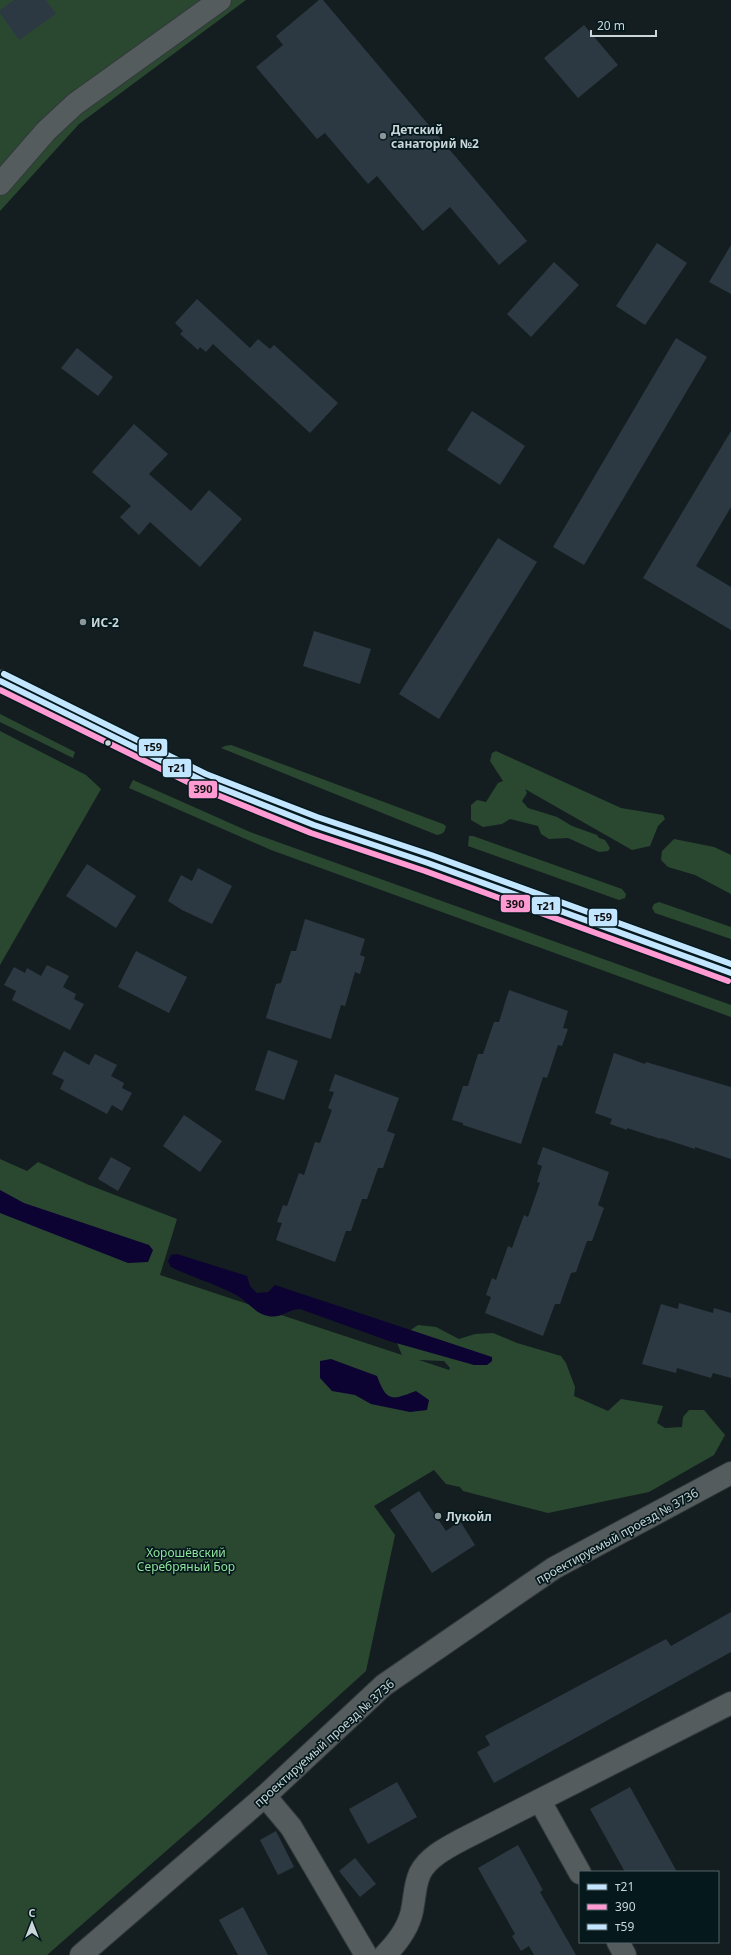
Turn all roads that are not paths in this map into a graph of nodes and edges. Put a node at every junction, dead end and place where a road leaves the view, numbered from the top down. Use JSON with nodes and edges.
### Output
{"nodes":[{"id":1,"x":220,"y":0,"type":"edge"},
{"id":2,"x":0,"y":184,"type":"edge"},
{"id":3,"x":0,"y":681,"type":"edge"},
{"id":4,"x":731,"y":973,"type":"edge"},
{"id":5,"x":731,"y":1473,"type":"edge"},
{"id":6,"x":731,"y":1703,"type":"edge"},
{"id":7,"x":265,"y":1796,"type":"junction"},
{"id":8,"x":540,"y":1801,"type":"junction"},
{"id":9,"x":579,"y":1871,"type":"edge"},
{"id":10,"x":619,"y":1943,"type":"edge"},
{"id":11,"x":81,"y":1955,"type":"edge"},
{"id":12,"x":366,"y":1955,"type":"edge"},
{"id":13,"x":385,"y":1955,"type":"edge"},
{"id":14,"x":625,"y":1955,"type":"edge"}],
"edges":[{"from":1,"to":2,"type":"street"},
{"from":3,"to":4,"type":"street"},
{"from":5,"to":7,"type":"street","name":"проектируемый проезд № 3736"},
{"from":6,"to":8,"type":"street"},
{"from":7,"to":11,"type":"street","name":"проектируемый проезд № 3736"},
{"from":7,"to":12,"type":"street"},
{"from":8,"to":9,"type":"street"},
{"from":8,"to":13,"type":"street"},
{"from":10,"to":14,"type":"street"}]}
